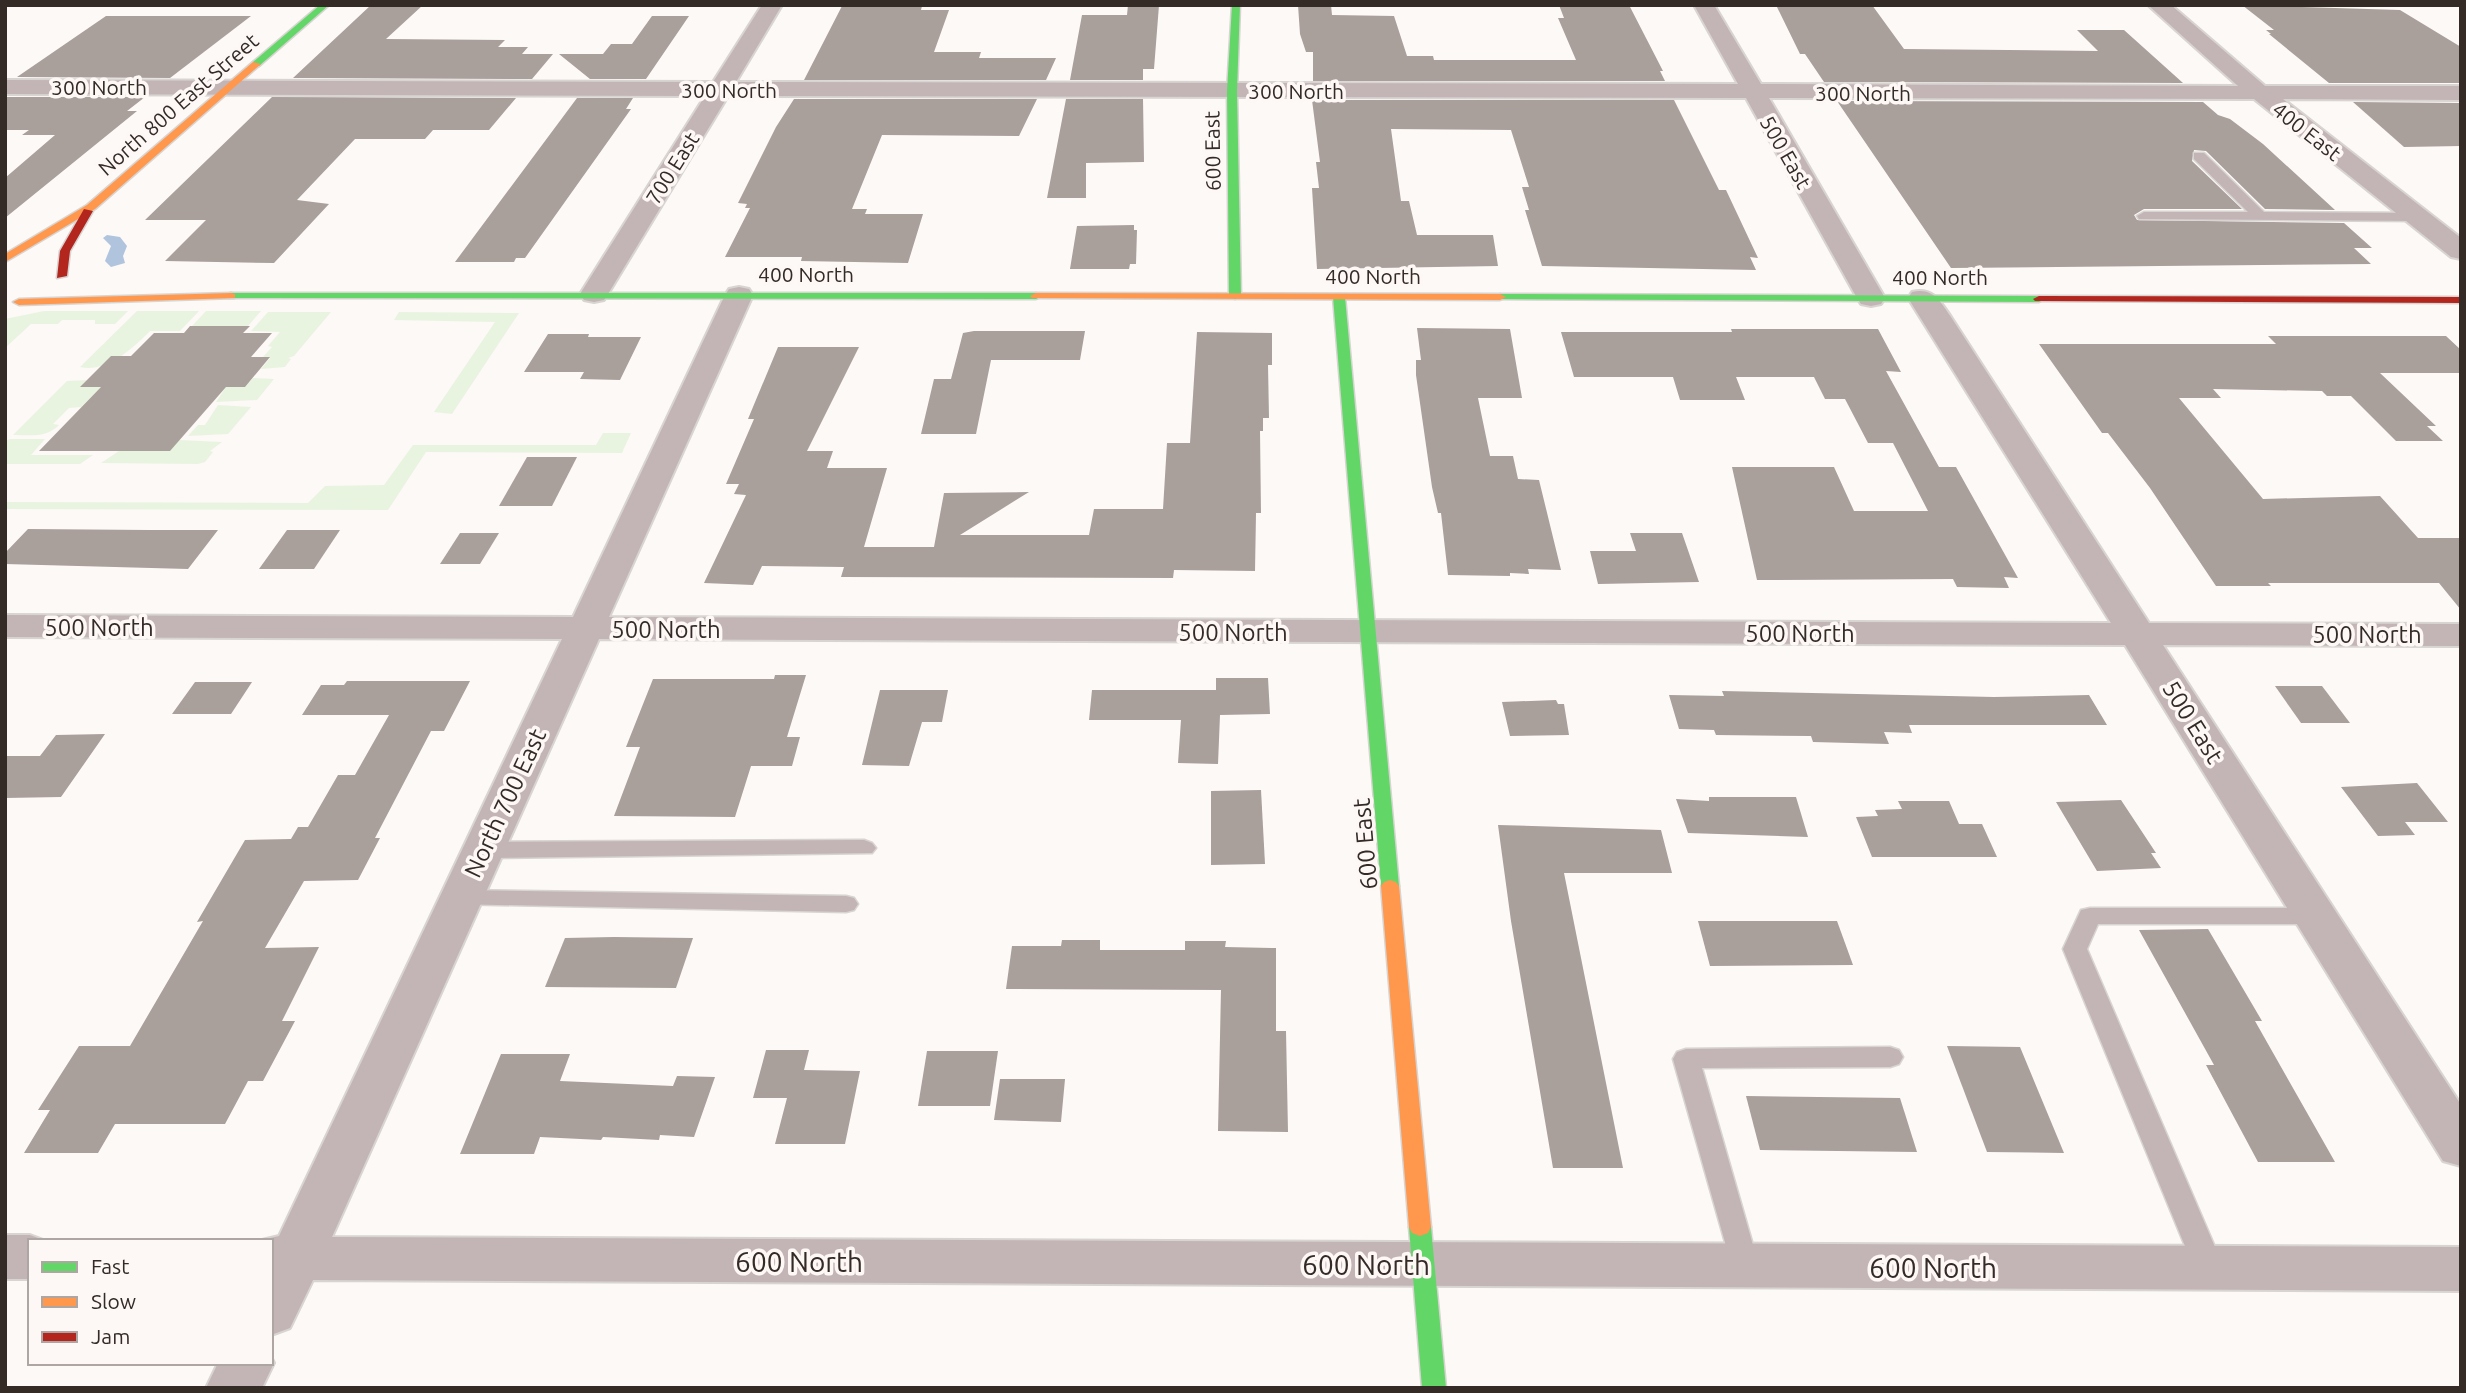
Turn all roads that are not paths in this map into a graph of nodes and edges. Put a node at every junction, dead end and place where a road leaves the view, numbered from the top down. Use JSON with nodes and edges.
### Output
{"nodes":[{"id":1,"x":325,"y":5,"type":"edge"},
{"id":2,"x":772,"y":5,"type":"edge"},
{"id":3,"x":1236,"y":5,"type":"edge"},
{"id":4,"x":1704,"y":5,"type":"edge"},
{"id":5,"x":2158,"y":5,"type":"edge"},
{"id":6,"x":5,"y":87,"type":"edge"},
{"id":7,"x":229,"y":87,"type":"junction"},
{"id":8,"x":721,"y":90,"type":"junction"},
{"id":9,"x":1232,"y":91,"type":"junction"},
{"id":10,"x":2259,"y":92,"type":"junction"},
{"id":11,"x":1751,"y":93,"type":"junction"},
{"id":12,"x":2461,"y":93,"type":"edge"},
{"id":13,"x":2199,"y":156,"type":"dead end"},
{"id":14,"x":91,"y":206,"type":"junction"},
{"id":15,"x":2144,"y":216,"type":"dead end"},
{"id":16,"x":2260,"y":216,"type":"junction"},
{"id":17,"x":2417,"y":217,"type":"junction"},
{"id":18,"x":2461,"y":251,"type":"edge"},
{"id":19,"x":5,"y":261,"type":"edge"},
{"id":20,"x":60,"y":272,"type":"junction"},
{"id":21,"x":285,"y":294,"type":"junction"},
{"id":22,"x":594,"y":294,"type":"junction"},
{"id":23,"x":739,"y":295,"type":"junction"},
{"id":24,"x":1235,"y":296,"type":"junction"},
{"id":25,"x":1339,"y":297,"type":"junction"},
{"id":26,"x":1871,"y":298,"type":"junction"},
{"id":27,"x":1922,"y":298,"type":"junction"},
{"id":28,"x":2461,"y":300,"type":"edge"},
{"id":29,"x":12,"y":303,"type":"edge"},
{"id":30,"x":5,"y":626,"type":"edge"},
{"id":31,"x":585,"y":628,"type":"junction"},
{"id":32,"x":1369,"y":633,"type":"junction"},
{"id":33,"x":2137,"y":633,"type":"junction"},
{"id":34,"x":2461,"y":635,"type":"edge"},
{"id":35,"x":864,"y":848,"type":"dead end"},
{"id":36,"x":484,"y":850,"type":"junction"},
{"id":37,"x":462,"y":898,"type":"junction"},
{"id":38,"x":846,"y":904,"type":"dead end"},
{"id":39,"x":2315,"y":916,"type":"junction"},
{"id":40,"x":1891,"y":1057,"type":"dead end"},
{"id":41,"x":2461,"y":1147,"type":"edge"},
{"id":42,"x":5,"y":1257,"type":"edge"},
{"id":43,"x":28,"y":1257,"type":"edge"},
{"id":44,"x":285,"y":1258,"type":"edge"},
{"id":45,"x":1424,"y":1264,"type":"junction"},
{"id":46,"x":1744,"y":1266,"type":"junction"},
{"id":47,"x":2209,"y":1268,"type":"junction"},
{"id":48,"x":2461,"y":1269,"type":"edge"},
{"id":49,"x":273,"y":1304,"type":"edge"},
{"id":50,"x":245,"y":1365,"type":"edge"},
{"id":51,"x":234,"y":1388,"type":"edge"},
{"id":52,"x":1434,"y":1388,"type":"edge"}],
"edges":[{"from":1,"to":7,"type":"street","name":"North 800 East Street"},
{"from":2,"to":8,"type":"street","name":"700 East"},
{"from":3,"to":9,"type":"street","name":"600 East"},
{"from":4,"to":11,"type":"street","name":"500 East"},
{"from":5,"to":10,"type":"street","name":"400 East"},
{"from":6,"to":7,"type":"street","name":"300 North"},
{"from":7,"to":8,"type":"street","name":"300 North"},
{"from":7,"to":14,"type":"street","name":"North 800 East Street"},
{"from":8,"to":9,"type":"street","name":"300 North"},
{"from":8,"to":22,"type":"street","name":"700 East"},
{"from":9,"to":11,"type":"street","name":"300 North"},
{"from":9,"to":24,"type":"street","name":"600 East"},
{"from":10,"to":11,"type":"street","name":"300 North"},
{"from":10,"to":12,"type":"street","name":"300 North"},
{"from":10,"to":17,"type":"street","name":"400 East"},
{"from":11,"to":26,"type":"street","name":"500 East"},
{"from":13,"to":16,"type":"lane"},
{"from":14,"to":19,"type":"street"},
{"from":14,"to":20,"type":"street"},
{"from":15,"to":16,"type":"lane"},
{"from":16,"to":17,"type":"lane"},
{"from":17,"to":18,"type":"street","name":"400 East"},
{"from":19,"to":20,"type":"street"},
{"from":20,"to":21,"type":"street"},
{"from":20,"to":29,"type":"street"},
{"from":21,"to":22,"type":"street","name":"400 North"},
{"from":21,"to":29,"type":"street"},
{"from":22,"to":23,"type":"street","name":"400 North"},
{"from":23,"to":24,"type":"street","name":"400 North"},
{"from":23,"to":31,"type":"street","name":"North 700 East"},
{"from":24,"to":25,"type":"street","name":"400 North"},
{"from":25,"to":26,"type":"street","name":"400 North"},
{"from":25,"to":32,"type":"street","name":"600 East"},
{"from":26,"to":27,"type":"street","name":"400 North"},
{"from":27,"to":28,"type":"street","name":"400 North"},
{"from":27,"to":33,"type":"street","name":"500 East"},
{"from":30,"to":31,"type":"street","name":"500 North"},
{"from":31,"to":32,"type":"street","name":"500 North"},
{"from":31,"to":36,"type":"street","name":"North 700 East"},
{"from":32,"to":33,"type":"street","name":"500 North"},
{"from":32,"to":45,"type":"street","name":"600 East"},
{"from":33,"to":34,"type":"street","name":"500 North"},
{"from":33,"to":39,"type":"street","name":"500 East"},
{"from":35,"to":36,"type":"lane"},
{"from":36,"to":37,"type":"street","name":"North 700 East"},
{"from":37,"to":38,"type":"lane"},
{"from":37,"to":44,"type":"street","name":"North 700 East"},
{"from":39,"to":41,"type":"street","name":"500 East"},
{"from":39,"to":47,"type":"lane"},
{"from":40,"to":46,"type":"lane"},
{"from":42,"to":43,"type":"street"},
{"from":44,"to":45,"type":"street","name":"600 North"},
{"from":44,"to":49,"type":"street","name":"North 700 East"},
{"from":45,"to":46,"type":"street","name":"600 North"},
{"from":45,"to":52,"type":"street","name":"600 East"},
{"from":46,"to":47,"type":"street","name":"600 North"},
{"from":47,"to":48,"type":"street","name":"600 North"},
{"from":50,"to":51,"type":"street"}]}
